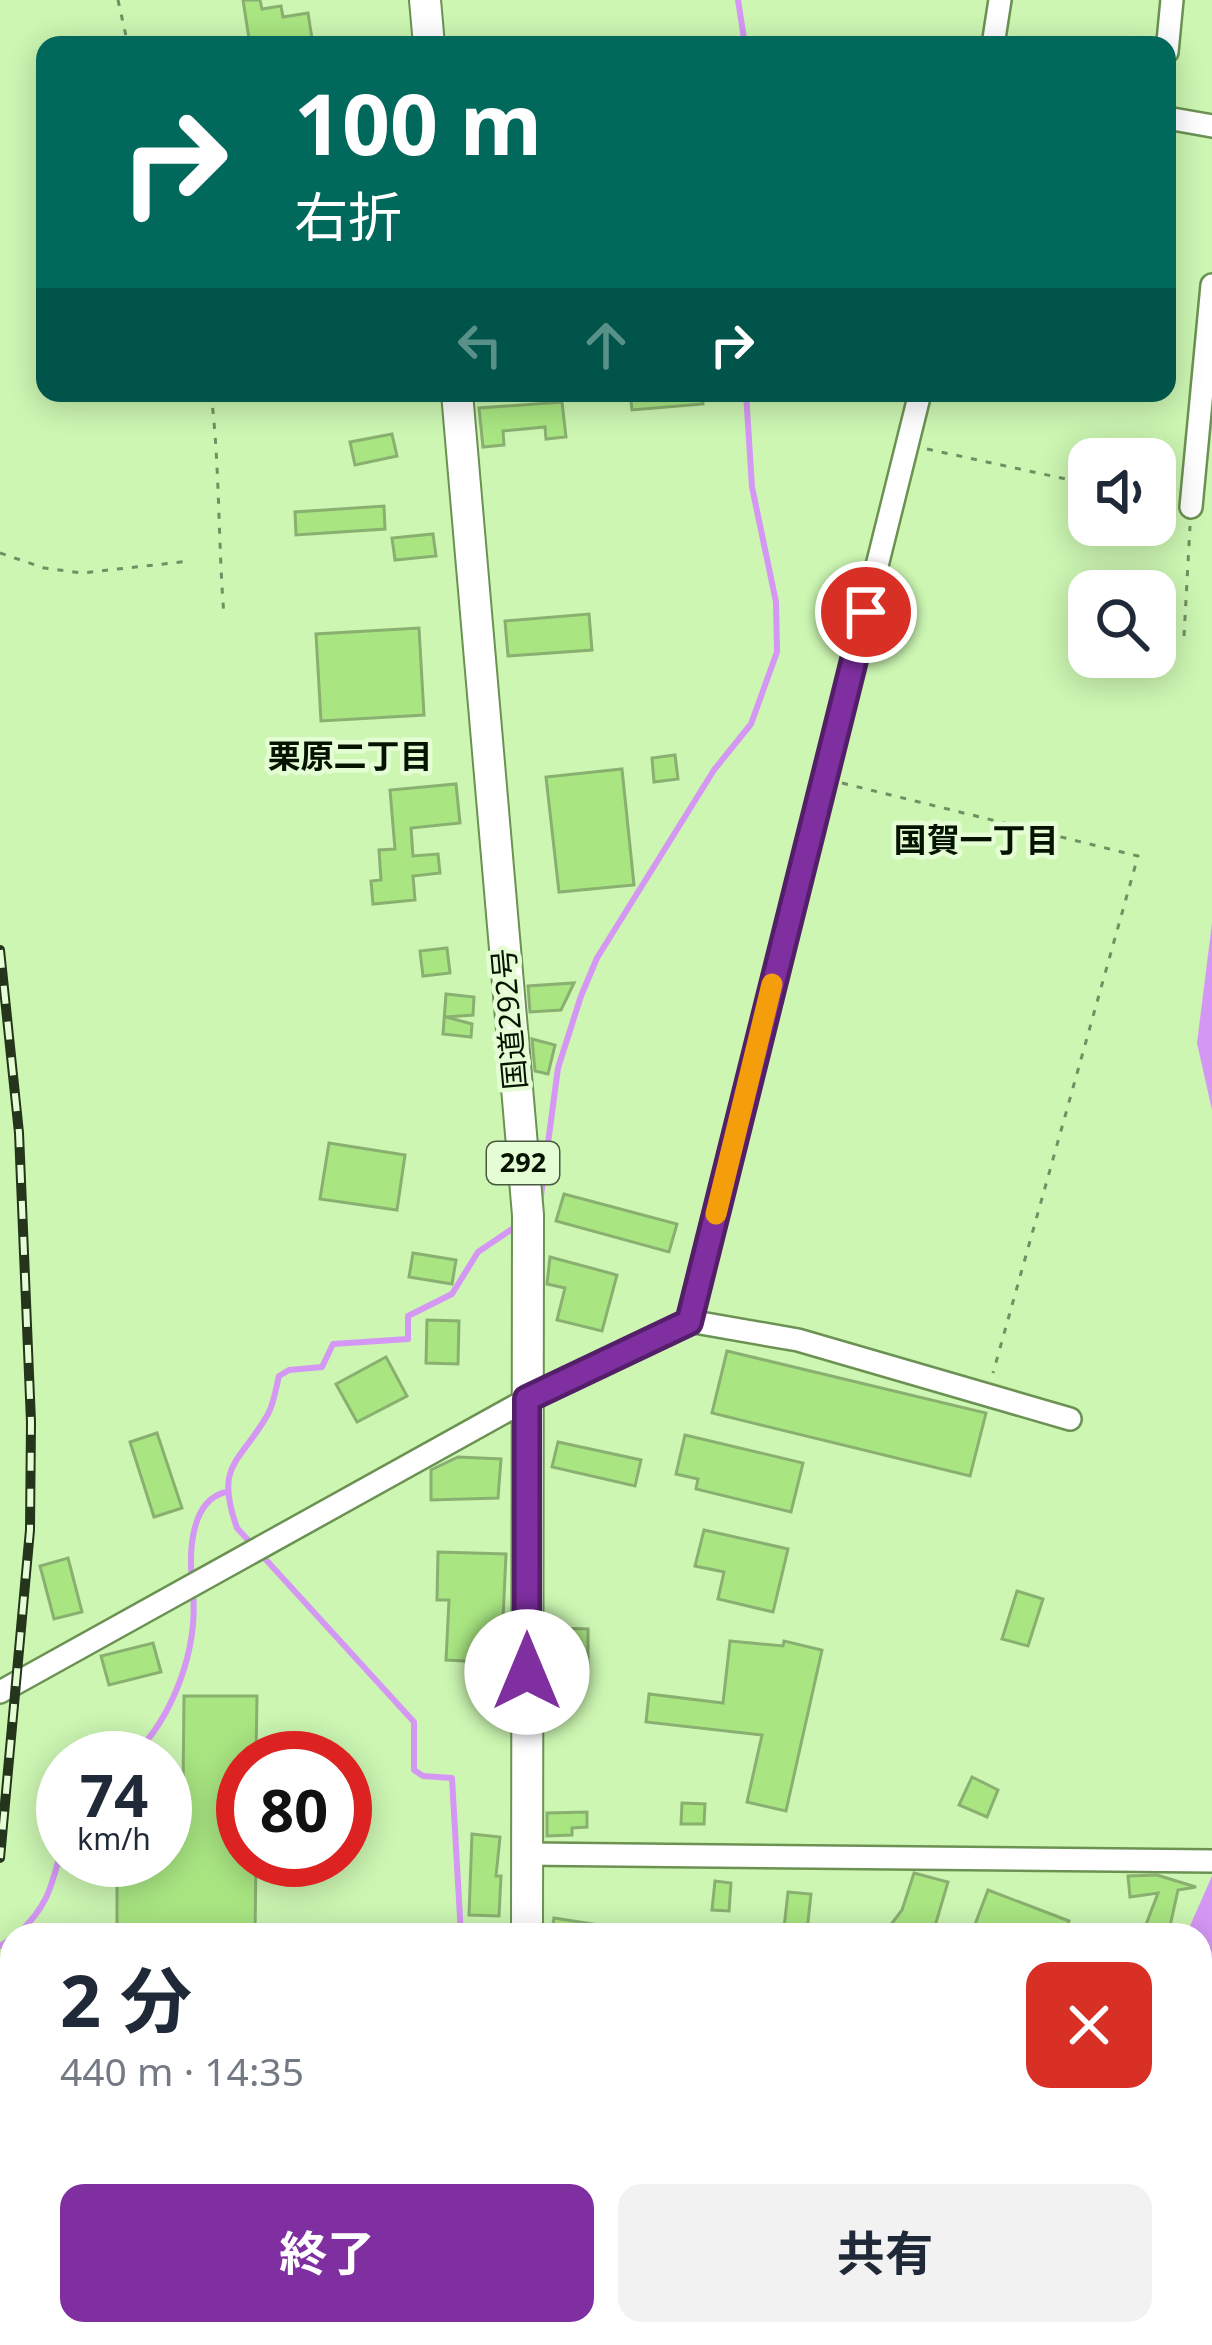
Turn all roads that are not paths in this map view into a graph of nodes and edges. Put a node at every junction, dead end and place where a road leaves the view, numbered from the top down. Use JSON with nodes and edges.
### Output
{"nodes":[{"id":1,"x":425,"y":0,"type":"edge"},
{"id":2,"x":1000,"y":0,"type":"edge"},
{"id":3,"x":1172,"y":0,"type":"edge"},
{"id":4,"x":428,"y":36,"type":"edge"},
{"id":5,"x":994,"y":36,"type":"edge"},
{"id":6,"x":1169,"y":36,"type":"edge"},
{"id":7,"x":1176,"y":120,"type":"edge"},
{"id":8,"x":1212,"y":126,"type":"edge"},
{"id":9,"x":1212,"y":285,"type":"edge"},
{"id":10,"x":458,"y":402,"type":"edge"},
{"id":11,"x":918,"y":402,"type":"edge"},
{"id":12,"x":1190,"y":507,"type":"road end"},
{"id":13,"x":689,"y":1322,"type":"junction"},
{"id":14,"x":527,"y":1399,"type":"junction"},
{"id":15,"x":1070,"y":1419,"type":"dead end"},
{"id":16,"x":0,"y":1692,"type":"edge"},
{"id":17,"x":526,"y":1854,"type":"junction"},
{"id":18,"x":1212,"y":1861,"type":"edge"},
{"id":19,"x":527,"y":1923,"type":"edge"}],
"edges":[{"from":1,"to":4,"type":"highway"},
{"from":2,"to":5,"type":"street"},
{"from":3,"to":6,"type":"street"},
{"from":7,"to":8,"type":"street"},
{"from":9,"to":12,"type":"street"},
{"from":10,"to":14,"type":"highway","name":"国道292号","number":"292"},
{"from":11,"to":13,"type":"street"},
{"from":13,"to":14,"type":"street"},
{"from":13,"to":15,"type":"street"},
{"from":14,"to":16,"type":"street"},
{"from":14,"to":17,"type":"highway","name":"国道292号","number":"292"},
{"from":17,"to":18,"type":"street"},
{"from":17,"to":19,"type":"highway","name":"国道292号","number":"292"}]}
